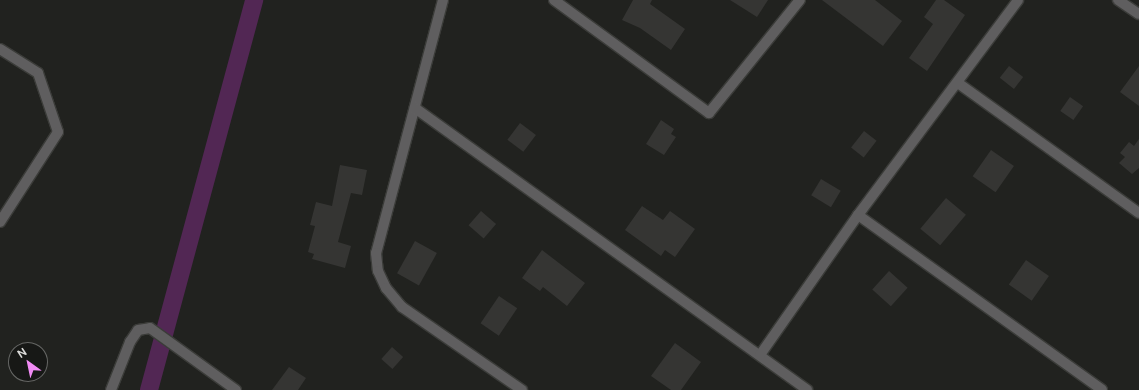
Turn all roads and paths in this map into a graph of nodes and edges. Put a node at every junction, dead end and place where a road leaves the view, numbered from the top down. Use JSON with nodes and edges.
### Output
{"nodes":[{"id":1,"x":443,"y":0,"type":"edge"},
{"id":2,"x":554,"y":0,"type":"edge"},
{"id":3,"x":800,"y":0,"type":"edge"},
{"id":4,"x":1018,"y":0,"type":"edge"},
{"id":5,"x":1118,"y":0,"type":"edge"},
{"id":6,"x":1139,"y":14,"type":"edge"},
{"id":7,"x":0,"y":49,"type":"edge"},
{"id":8,"x":958,"y":83,"type":"junction"},
{"id":9,"x":415,"y":108,"type":"junction"},
{"id":10,"x":1139,"y":213,"type":"edge"},
{"id":11,"x":858,"y":215,"type":"junction"},
{"id":12,"x":0,"y":222,"type":"edge"},
{"id":13,"x":760,"y":355,"type":"junction"},
{"id":14,"x":111,"y":390,"type":"edge"},
{"id":15,"x":236,"y":390,"type":"edge"},
{"id":16,"x":522,"y":390,"type":"edge"},
{"id":17,"x":807,"y":390,"type":"edge"},
{"id":18,"x":1102,"y":390,"type":"edge"}],
"edges":[{"from":1,"to":9,"type":"street"},
{"from":2,"to":3,"type":"street"},
{"from":4,"to":8,"type":"street"},
{"from":5,"to":6,"type":"street"},
{"from":7,"to":12,"type":"street"},
{"from":8,"to":10,"type":"street"},
{"from":8,"to":11,"type":"street"},
{"from":9,"to":13,"type":"street"},
{"from":9,"to":16,"type":"street"},
{"from":11,"to":13,"type":"street"},
{"from":11,"to":18,"type":"street"},
{"from":13,"to":17,"type":"street"},
{"from":14,"to":15,"type":"street"}]}
